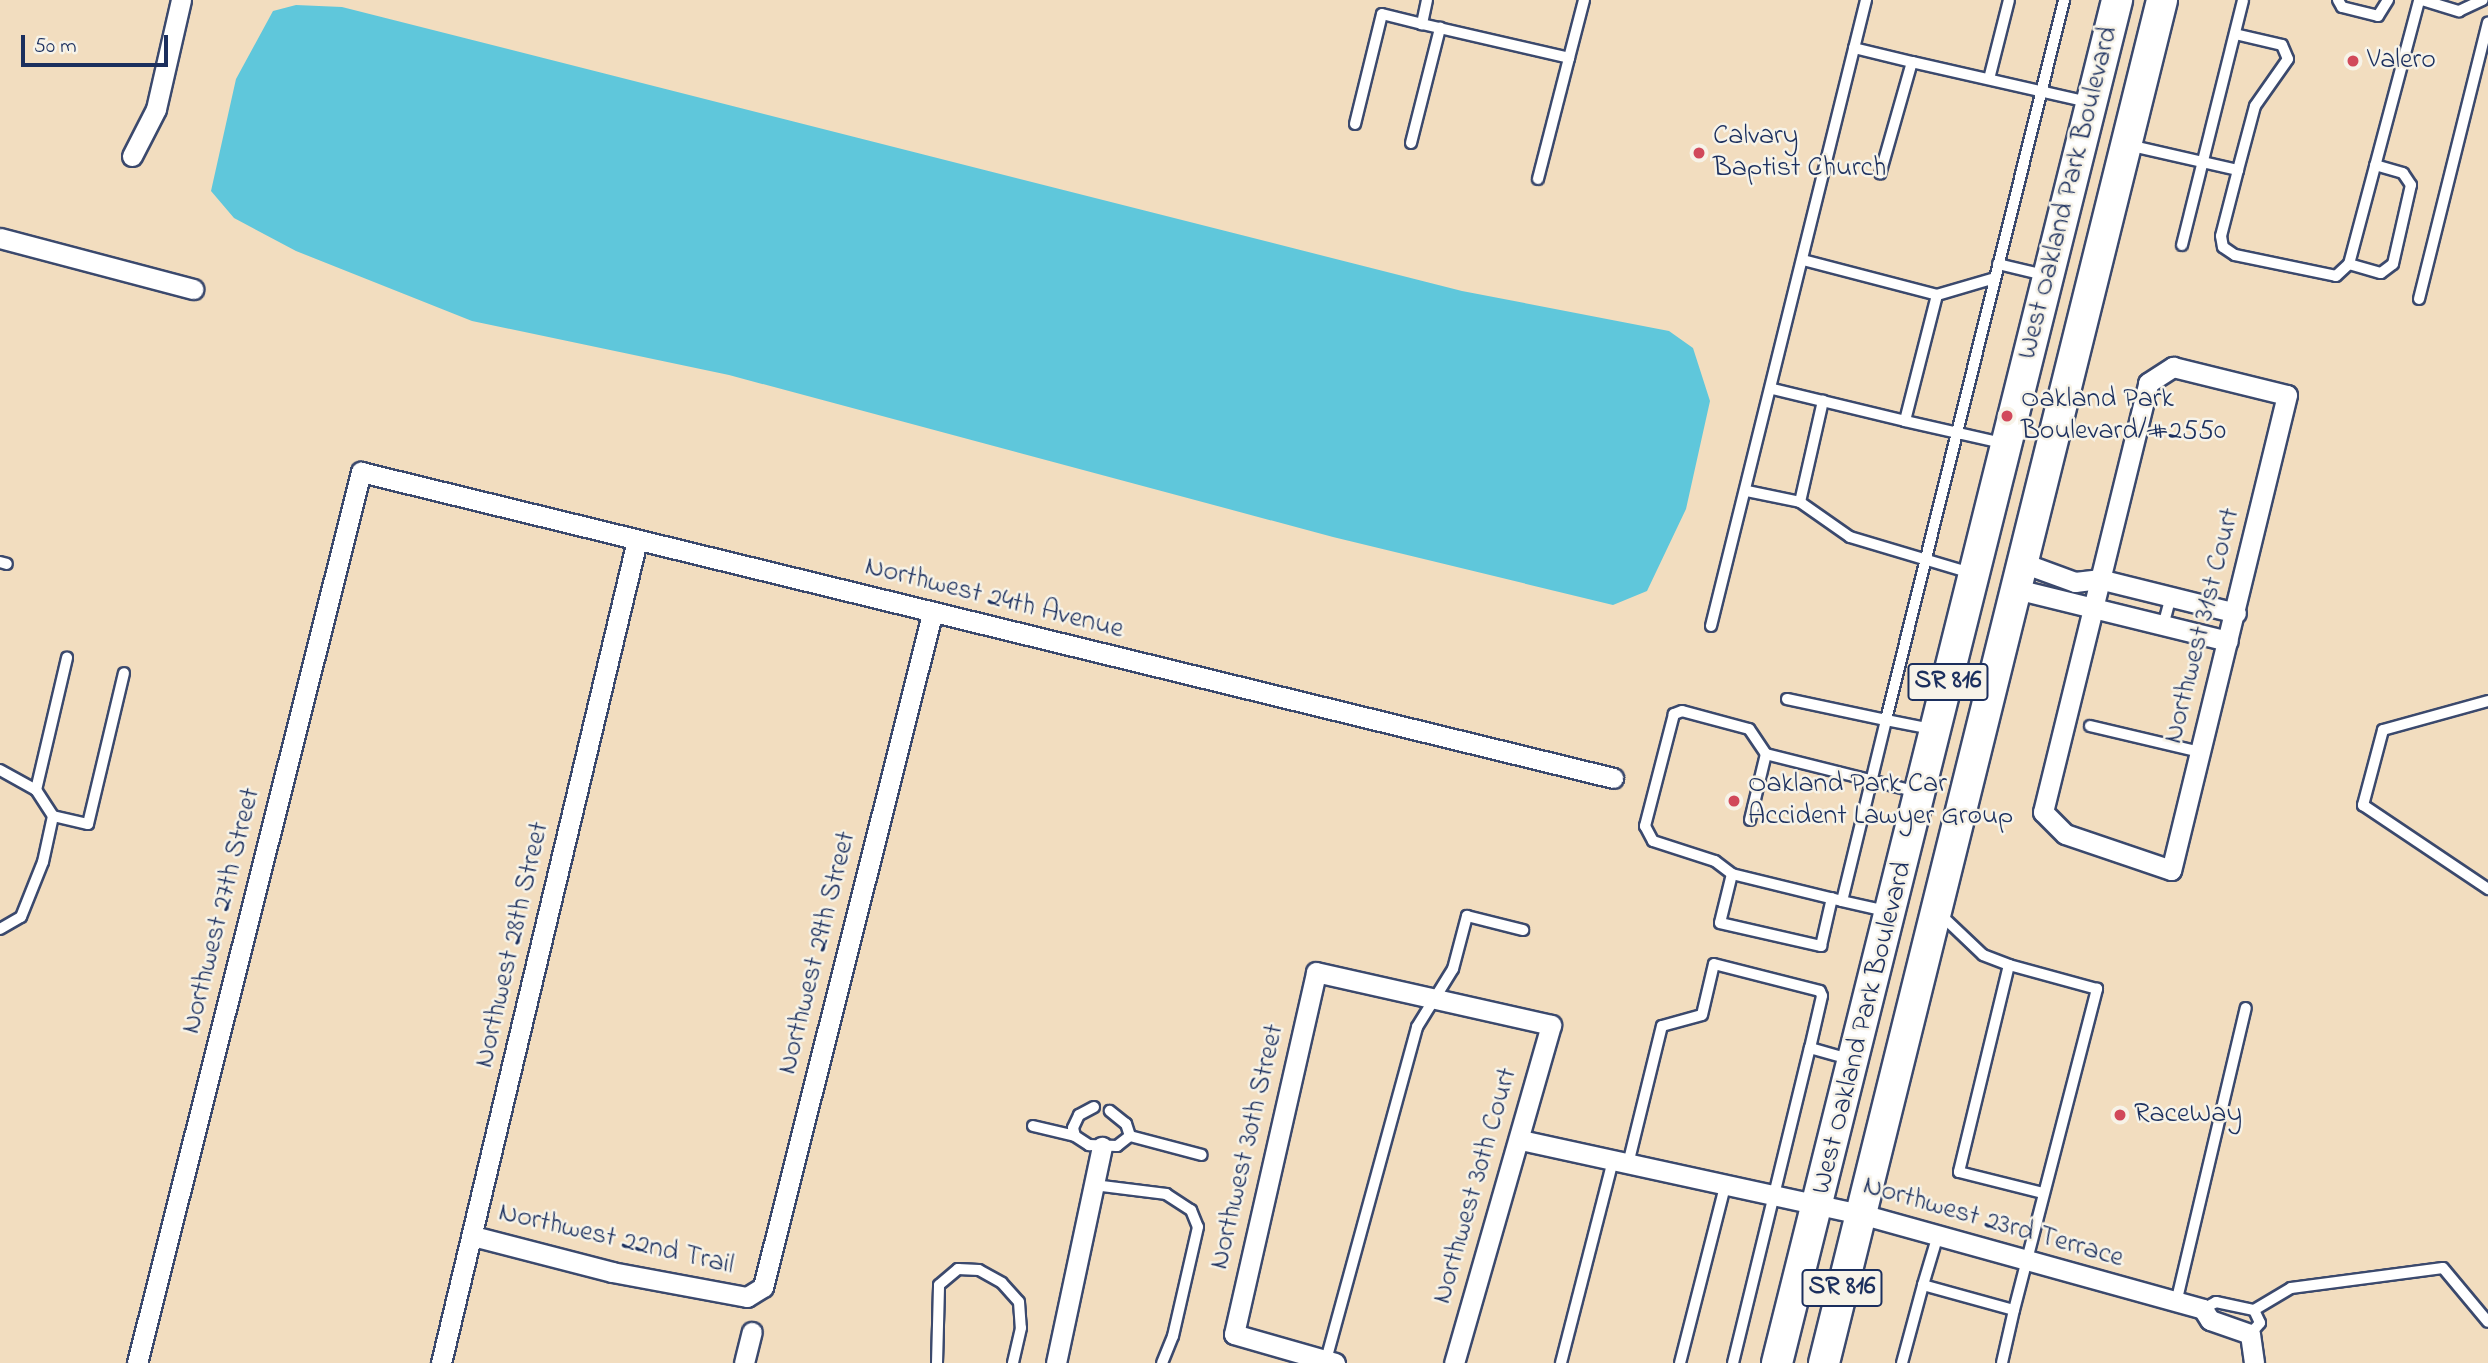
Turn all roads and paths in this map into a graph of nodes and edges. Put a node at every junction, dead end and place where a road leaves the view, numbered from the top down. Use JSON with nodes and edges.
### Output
{"nodes":[{"id":1,"x":181,"y":0,"type":"edge"},
{"id":2,"x":1427,"y":0,"type":"edge"},
{"id":3,"x":1584,"y":0,"type":"edge"},
{"id":4,"x":1866,"y":0,"type":"edge"},
{"id":5,"x":2009,"y":0,"type":"edge"},
{"id":6,"x":2064,"y":0,"type":"edge"},
{"id":7,"x":2117,"y":0,"type":"edge"},
{"id":8,"x":2162,"y":0,"type":"edge"},
{"id":9,"x":2243,"y":0,"type":"edge"},
{"id":10,"x":2339,"y":0,"type":"edge"},
{"id":11,"x":2388,"y":0,"type":"edge"},
{"id":12,"x":2421,"y":0,"type":"edge"},
{"id":13,"x":2483,"y":0,"type":"edge"},
{"id":14,"x":2488,"y":22,"type":"edge"},
{"id":15,"x":1422,"y":24,"type":"junction"},
{"id":16,"x":1440,"y":29,"type":"junction"},
{"id":17,"x":2235,"y":34,"type":"junction"},
{"id":18,"x":1854,"y":48,"type":"junction"},
{"id":19,"x":1569,"y":58,"type":"junction"},
{"id":20,"x":1912,"y":62,"type":"junction"},
{"id":21,"x":1989,"y":79,"type":"junction"},
{"id":22,"x":2040,"y":92,"type":"junction"},
{"id":23,"x":2091,"y":103,"type":"junction"},
{"id":24,"x":1355,"y":124,"type":"dead end"},
{"id":25,"x":1411,"y":143,"type":"dead end"},
{"id":26,"x":2126,"y":144,"type":"junction"},
{"id":27,"x":132,"y":156,"type":"dead end"},
{"id":28,"x":2203,"y":162,"type":"junction"},
{"id":29,"x":2375,"y":165,"type":"junction"},
{"id":30,"x":2238,"y":170,"type":"junction"},
{"id":31,"x":1880,"y":174,"type":"dead end"},
{"id":32,"x":1538,"y":179,"type":"dead end"},
{"id":33,"x":0,"y":238,"type":"edge"},
{"id":34,"x":2182,"y":245,"type":"dead end"},
{"id":35,"x":1803,"y":260,"type":"junction"},
{"id":36,"x":1998,"y":264,"type":"junction"},
{"id":37,"x":2349,"y":264,"type":"junction"},
{"id":38,"x":2048,"y":275,"type":"junction"},
{"id":39,"x":1995,"y":278,"type":"junction"},
{"id":40,"x":193,"y":289,"type":"dead end"},
{"id":41,"x":1937,"y":295,"type":"junction"},
{"id":42,"x":2419,"y":299,"type":"dead end"},
{"id":43,"x":1773,"y":389,"type":"junction"},
{"id":44,"x":1823,"y":401,"type":"junction"},
{"id":45,"x":1905,"y":421,"type":"junction"},
{"id":46,"x":1957,"y":433,"type":"junction"},
{"id":47,"x":2007,"y":444,"type":"junction"},
{"id":48,"x":361,"y":472,"type":"joint"},
{"id":49,"x":1747,"y":491,"type":"junction"},
{"id":50,"x":1800,"y":502,"type":"junction"},
{"id":51,"x":1988,"y":521,"type":"junction"},
{"id":52,"x":637,"y":540,"type":"junction"},
{"id":53,"x":1927,"y":557,"type":"junction"},
{"id":54,"x":1974,"y":574,"type":"junction"},
{"id":55,"x":2020,"y":576,"type":"junction"},
{"id":56,"x":2099,"y":579,"type":"junction"},
{"id":57,"x":2171,"y":596,"type":"junction"},
{"id":58,"x":2093,"y":607,"type":"junction"},
{"id":59,"x":2236,"y":613,"type":"junction"},
{"id":60,"x":932,"y":614,"type":"junction"},
{"id":61,"x":1711,"y":625,"type":"dead end"},
{"id":62,"x":2163,"y":626,"type":"junction"},
{"id":63,"x":2006,"y":633,"type":"junction"},
{"id":64,"x":2228,"y":642,"type":"junction"},
{"id":65,"x":67,"y":658,"type":"dead end"},
{"id":66,"x":124,"y":673,"type":"dead end"},
{"id":67,"x":1787,"y":699,"type":"dead end"},
{"id":68,"x":2488,"y":701,"type":"edge"},
{"id":69,"x":1886,"y":720,"type":"junction"},
{"id":70,"x":2090,"y":726,"type":"dead end"},
{"id":71,"x":1936,"y":730,"type":"junction"},
{"id":72,"x":2201,"y":752,"type":"junction"},
{"id":73,"x":1766,"y":754,"type":"junction"},
{"id":74,"x":0,"y":770,"type":"edge"},
{"id":75,"x":1614,"y":778,"type":"dead end"},
{"id":76,"x":1871,"y":781,"type":"junction"},
{"id":77,"x":36,"y":790,"type":"junction"},
{"id":78,"x":1921,"y":792,"type":"junction"},
{"id":79,"x":53,"y":816,"type":"junction"},
{"id":80,"x":1750,"y":820,"type":"dead end"},
{"id":81,"x":1732,"y":874,"type":"junction"},
{"id":82,"x":2488,"y":889,"type":"edge"},
{"id":83,"x":1837,"y":900,"type":"junction"},
{"id":84,"x":1937,"y":911,"type":"junction"},
{"id":85,"x":1892,"y":913,"type":"junction"},
{"id":86,"x":0,"y":929,"type":"edge"},
{"id":87,"x":1523,"y":930,"type":"dead end"},
{"id":88,"x":2008,"y":965,"type":"junction"},
{"id":89,"x":1434,"y":996,"type":"junction"},
{"id":90,"x":2246,"y":1008,"type":"dead end"},
{"id":91,"x":1810,"y":1048,"type":"junction"},
{"id":92,"x":1853,"y":1060,"type":"junction"},
{"id":93,"x":1094,"y":1107,"type":"dead end"},
{"id":94,"x":1110,"y":1111,"type":"dead end"},
{"id":95,"x":1032,"y":1126,"type":"dead end"},
{"id":96,"x":1075,"y":1136,"type":"junction"},
{"id":97,"x":1129,"y":1136,"type":"junction"},
{"id":98,"x":1521,"y":1140,"type":"junction"},
{"id":99,"x":1102,"y":1147,"type":"junction"},
{"id":100,"x":1202,"y":1155,"type":"dead end"},
{"id":101,"x":1621,"y":1163,"type":"junction"},
{"id":102,"x":1094,"y":1185,"type":"junction"},
{"id":103,"x":1725,"y":1186,"type":"junction"},
{"id":104,"x":2043,"y":1193,"type":"junction"},
{"id":105,"x":1773,"y":1197,"type":"junction"},
{"id":106,"x":1819,"y":1205,"type":"junction"},
{"id":107,"x":1861,"y":1214,"type":"junction"},
{"id":108,"x":1938,"y":1235,"type":"junction"},
{"id":109,"x":473,"y":1236,"type":"junction"},
{"id":110,"x":2026,"y":1260,"type":"junction"},
{"id":111,"x":1923,"y":1285,"type":"junction"},
{"id":112,"x":747,"y":1297,"type":"joint"},
{"id":113,"x":2175,"y":1303,"type":"junction"},
{"id":114,"x":2203,"y":1309,"type":"junction"},
{"id":115,"x":2014,"y":1310,"type":"junction"},
{"id":116,"x":2254,"y":1310,"type":"junction"},
{"id":117,"x":2488,"y":1322,"type":"edge"},
{"id":118,"x":752,"y":1332,"type":"dead end"},
{"id":119,"x":2250,"y":1334,"type":"junction"},
{"id":120,"x":1331,"y":1362,"type":"edge"},
{"id":121,"x":137,"y":1363,"type":"edge"},
{"id":122,"x":441,"y":1363,"type":"edge"},
{"id":123,"x":744,"y":1363,"type":"edge"},
{"id":124,"x":937,"y":1363,"type":"edge"},
{"id":125,"x":1013,"y":1363,"type":"edge"},
{"id":126,"x":1056,"y":1363,"type":"edge"},
{"id":127,"x":1162,"y":1363,"type":"edge"},
{"id":128,"x":1454,"y":1363,"type":"edge"},
{"id":129,"x":1562,"y":1363,"type":"edge"},
{"id":130,"x":1680,"y":1363,"type":"edge"},
{"id":131,"x":1733,"y":1363,"type":"edge"},
{"id":132,"x":1777,"y":1363,"type":"edge"},
{"id":133,"x":1824,"y":1363,"type":"edge"},
{"id":134,"x":1902,"y":1363,"type":"edge"},
{"id":135,"x":2002,"y":1363,"type":"edge"},
{"id":136,"x":2254,"y":1363,"type":"edge"}],
"edges":[{"from":1,"to":27,"type":"street"},
{"from":2,"to":15,"type":"lane"},
{"from":3,"to":19,"type":"lane"},
{"from":4,"to":18,"type":"lane"},
{"from":5,"to":21,"type":"lane"},
{"from":6,"to":22,"type":"lane"},
{"from":7,"to":23,"type":"main road","name":"West Oakland Park Boulevard","number":"SR 816"},
{"from":8,"to":26,"type":"main road","name":"West Oakland Park Boulevard","number":"SR 816"},
{"from":9,"to":17,"type":"lane"},
{"from":10,"to":11,"type":"lane"},
{"from":12,"to":13,"type":"lane"},
{"from":12,"to":29,"type":"lane"},
{"from":14,"to":42,"type":"lane"},
{"from":15,"to":16,"type":"lane"},
{"from":15,"to":24,"type":"lane"},
{"from":16,"to":19,"type":"lane"},
{"from":16,"to":25,"type":"lane"},
{"from":17,"to":28,"type":"lane"},
{"from":17,"to":30,"type":"lane"},
{"from":18,"to":20,"type":"lane"},
{"from":18,"to":35,"type":"lane"},
{"from":19,"to":32,"type":"lane"},
{"from":20,"to":21,"type":"lane"},
{"from":20,"to":31,"type":"lane"},
{"from":21,"to":22,"type":"lane"},
{"from":22,"to":23,"type":"lane"},
{"from":22,"to":36,"type":"lane"},
{"from":23,"to":38,"type":"main road","name":"West Oakland Park Boulevard","number":"SR 816"},
{"from":26,"to":28,"type":"lane"},
{"from":26,"to":55,"type":"main road","name":"West Oakland Park Boulevard","number":"SR 816"},
{"from":28,"to":30,"type":"lane"},
{"from":28,"to":34,"type":"lane"},
{"from":29,"to":37,"type":"lane"},
{"from":29,"to":37,"type":"lane"},
{"from":30,"to":37,"type":"lane"},
{"from":33,"to":40,"type":"street"},
{"from":35,"to":41,"type":"lane"},
{"from":35,"to":43,"type":"lane"},
{"from":36,"to":38,"type":"lane"},
{"from":36,"to":39,"type":"lane"},
{"from":38,"to":47,"type":"main road","name":"West Oakland Park Boulevard","number":"SR 816"},
{"from":39,"to":41,"type":"lane"},
{"from":39,"to":46,"type":"lane"},
{"from":41,"to":45,"type":"lane"},
{"from":43,"to":44,"type":"lane"},
{"from":43,"to":49,"type":"lane"},
{"from":44,"to":45,"type":"lane"},
{"from":44,"to":50,"type":"lane"},
{"from":45,"to":46,"type":"lane"},
{"from":46,"to":47,"type":"lane"},
{"from":46,"to":53,"type":"lane"},
{"from":47,"to":51,"type":"main road","name":"West Oakland Park Boulevard","number":"SR 816"},
{"from":48,"to":52,"type":"street","name":"Northwest 24th Avenue"},
{"from":48,"to":121,"type":"street","name":"Northwest 27th Street"},
{"from":49,"to":50,"type":"lane"},
{"from":49,"to":61,"type":"lane"},
{"from":50,"to":53,"type":"lane"},
{"from":51,"to":54,"type":"main road","name":"West Oakland Park Boulevard","number":"SR 816"},
{"from":51,"to":55,"type":"main road"},
{"from":52,"to":60,"type":"street","name":"Northwest 24th Avenue"},
{"from":52,"to":109,"type":"street","name":"Northwest 28th Street"},
{"from":53,"to":54,"type":"lane"},
{"from":53,"to":69,"type":"lane"},
{"from":54,"to":63,"type":"main road"},
{"from":54,"to":71,"type":"main road","name":"West Oakland Park Boulevard","number":"SR 816"},
{"from":55,"to":56,"type":"street"},
{"from":55,"to":58,"type":"street"},
{"from":55,"to":63,"type":"main road","name":"West Oakland Park Boulevard","number":"SR 816"},
{"from":56,"to":57,"type":"street"},
{"from":56,"to":58,"type":"street"},
{"from":56,"to":59,"type":"street","name":"Northwest 31st Court"},
{"from":57,"to":59,"type":"street"},
{"from":57,"to":62,"type":"lane"},
{"from":58,"to":62,"type":"street"},
{"from":58,"to":72,"type":"street","name":"Northwest 31st Court"},
{"from":59,"to":64,"type":"street","name":"Northwest 31st Court"},
{"from":60,"to":75,"type":"street","name":"Northwest 24th Avenue"},
{"from":60,"to":112,"type":"street","name":"Northwest 29th Street"},
{"from":62,"to":64,"type":"street"},
{"from":63,"to":84,"type":"main road","name":"West Oakland Park Boulevard","number":"SR 816"},
{"from":64,"to":72,"type":"street","name":"Northwest 31st Court"},
{"from":65,"to":77,"type":"lane"},
{"from":66,"to":79,"type":"lane"},
{"from":67,"to":69,"type":"lane"},
{"from":68,"to":82,"type":"lane"},
{"from":69,"to":71,"type":"lane"},
{"from":69,"to":76,"type":"lane"},
{"from":70,"to":72,"type":"lane"},
{"from":71,"to":78,"type":"main road","name":"West Oakland Park Boulevard","number":"SR 816"},
{"from":73,"to":76,"type":"lane"},
{"from":73,"to":80,"type":"lane"},
{"from":73,"to":81,"type":"lane"},
{"from":74,"to":77,"type":"lane"},
{"from":76,"to":78,"type":"lane"},
{"from":76,"to":83,"type":"lane"},
{"from":77,"to":79,"type":"lane"},
{"from":78,"to":85,"type":"main road","name":"West Oakland Park Boulevard","number":"SR 816"},
{"from":79,"to":86,"type":"lane"},
{"from":81,"to":83,"type":"lane"},
{"from":81,"to":83,"type":"lane"},
{"from":83,"to":85,"type":"lane"},
{"from":84,"to":88,"type":"lane"},
{"from":84,"to":107,"type":"main road","name":"West Oakland Park Boulevard","number":"SR 816"},
{"from":85,"to":92,"type":"main road","name":"West Oakland Park Boulevard","number":"SR 816"},
{"from":87,"to":89,"type":"lane"},
{"from":88,"to":104,"type":"lane"},
{"from":88,"to":104,"type":"lane"},
{"from":89,"to":98,"type":"street","name":"Northwest 30th Court"},
{"from":89,"to":120,"type":"lane"},
{"from":89,"to":120,"type":"street","name":"Northwest 30th Street"},
{"from":90,"to":113,"type":"lane"},
{"from":91,"to":92,"type":"lane"},
{"from":91,"to":101,"type":"lane"},
{"from":91,"to":105,"type":"lane"},
{"from":92,"to":106,"type":"main road","name":"West Oakland Park Boulevard","number":"SR 816"},
{"from":93,"to":96,"type":"lane"},
{"from":94,"to":97,"type":"lane"},
{"from":95,"to":96,"type":"lane"},
{"from":96,"to":99,"type":"lane"},
{"from":97,"to":99,"type":"lane"},
{"from":97,"to":100,"type":"lane"},
{"from":98,"to":101,"type":"street","name":"Northwest 23rd Terrace"},
{"from":98,"to":128,"type":"street","name":"Northwest 30th Court"},
{"from":99,"to":102,"type":"street"},
{"from":101,"to":103,"type":"street","name":"Northwest 23rd Terrace"},
{"from":101,"to":129,"type":"lane"},
{"from":102,"to":126,"type":"street"},
{"from":102,"to":127,"type":"lane"},
{"from":103,"to":105,"type":"street","name":"Northwest 23rd Terrace"},
{"from":103,"to":130,"type":"lane"},
{"from":104,"to":110,"type":"lane"},
{"from":105,"to":106,"type":"street","name":"Northwest 23rd Terrace"},
{"from":105,"to":131,"type":"lane"},
{"from":106,"to":107,"type":"street","name":"Northwest 23rd Terrace"},
{"from":106,"to":132,"type":"main road","name":"West Oakland Park Boulevard","number":"SR 816"},
{"from":107,"to":108,"type":"street","name":"Northwest 23rd Terrace"},
{"from":107,"to":133,"type":"main road","name":"West Oakland Park Boulevard","number":"SR 816"},
{"from":108,"to":110,"type":"street","name":"Northwest 23rd Terrace"},
{"from":108,"to":111,"type":"lane"},
{"from":109,"to":112,"type":"street","name":"Northwest 22nd Trail"},
{"from":109,"to":122,"type":"street","name":"Northwest 28th Street"},
{"from":110,"to":113,"type":"street","name":"Northwest 23rd Terrace"},
{"from":110,"to":115,"type":"lane"},
{"from":111,"to":115,"type":"lane"},
{"from":111,"to":134,"type":"lane"},
{"from":113,"to":114,"type":"street","name":"Northwest 23rd Terrace"},
{"from":114,"to":116,"type":"lane"},
{"from":114,"to":119,"type":"street","name":"Northwest 23rd Terrace"},
{"from":115,"to":135,"type":"lane"},
{"from":116,"to":117,"type":"lane"},
{"from":116,"to":119,"type":"lane"},
{"from":118,"to":123,"type":"street"},
{"from":119,"to":136,"type":"street"},
{"from":124,"to":125,"type":"lane"}]}
